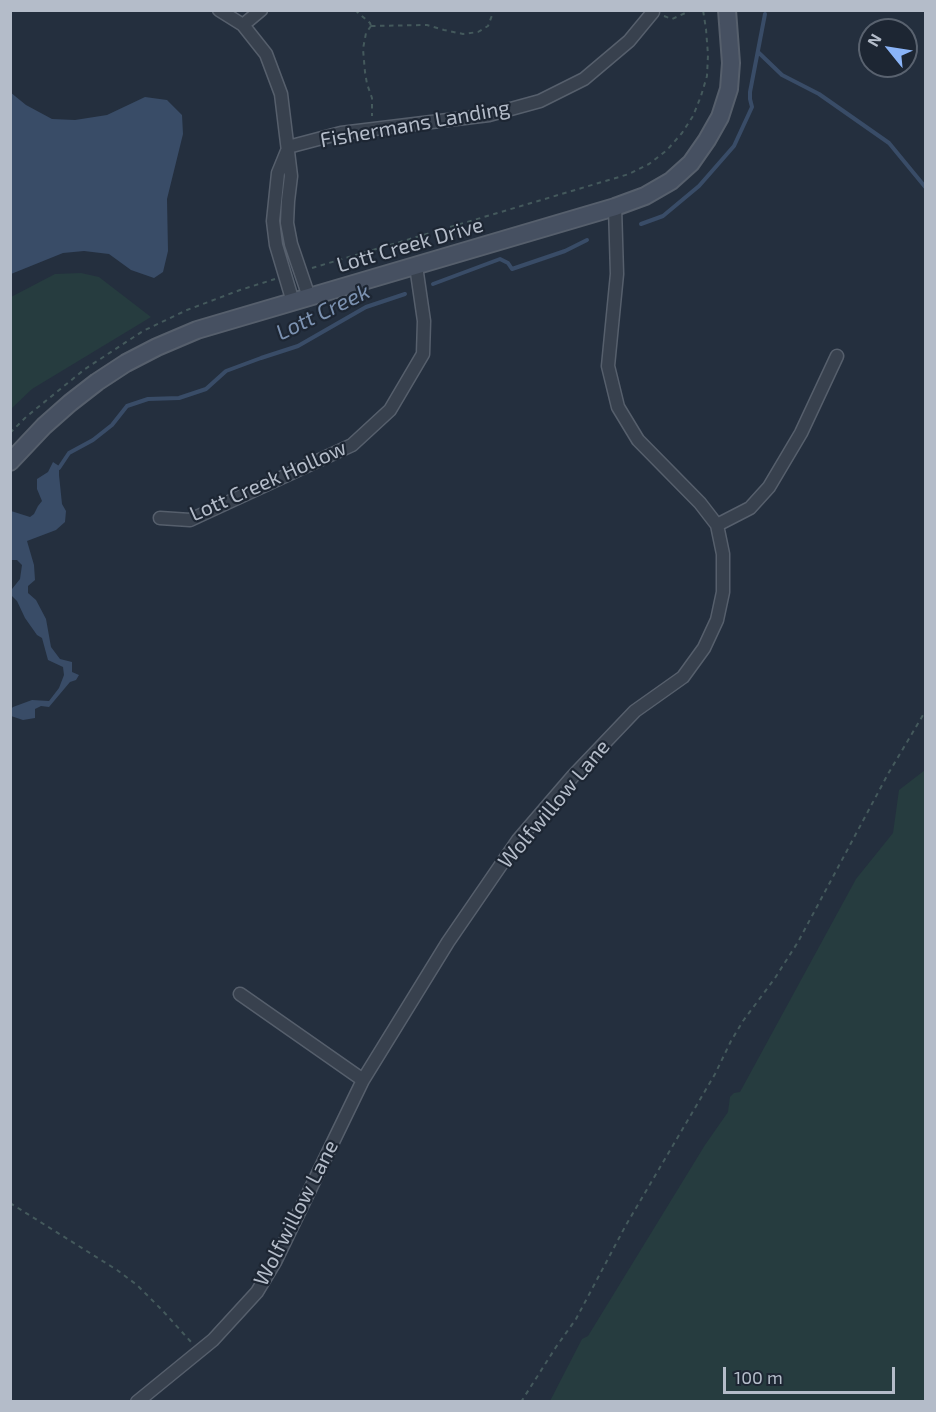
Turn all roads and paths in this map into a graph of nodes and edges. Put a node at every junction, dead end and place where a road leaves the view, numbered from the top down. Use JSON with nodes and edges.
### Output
{"nodes":[{"id":1,"x":219,"y":10,"type":"edge"},
{"id":2,"x":261,"y":10,"type":"edge"},
{"id":3,"x":355,"y":10,"type":"edge"},
{"id":4,"x":494,"y":10,"type":"edge"},
{"id":5,"x":692,"y":10,"type":"edge"},
{"id":6,"x":703,"y":10,"type":"edge"},
{"id":7,"x":727,"y":10,"type":"edge"},
{"id":8,"x":653,"y":12,"type":"edge"},
{"id":9,"x":243,"y":25,"type":"junction"},
{"id":10,"x":371,"y":26,"type":"junction"},
{"id":11,"x":372,"y":129,"type":"junction"},
{"id":12,"x":288,"y":147,"type":"junction"},
{"id":13,"x":615,"y":207,"type":"junction"},
{"id":14,"x":416,"y":267,"type":"junction"},
{"id":15,"x":300,"y":271,"type":"junction"},
{"id":16,"x":285,"y":276,"type":"junction"},
{"id":17,"x":301,"y":300,"type":"junction"},
{"id":18,"x":837,"y":356,"type":"dead end"},
{"id":19,"x":10,"y":433,"type":"edge"},
{"id":20,"x":10,"y":462,"type":"edge"},
{"id":21,"x":160,"y":518,"type":"dead end"},
{"id":22,"x":717,"y":525,"type":"junction"},
{"id":23,"x":926,"y":710,"type":"edge"},
{"id":24,"x":240,"y":994,"type":"dead end"},
{"id":25,"x":363,"y":1080,"type":"junction"},
{"id":26,"x":10,"y":1203,"type":"edge"},
{"id":27,"x":199,"y":1351,"type":"junction"},
{"id":28,"x":136,"y":1401,"type":"edge"},
{"id":29,"x":521,"y":1401,"type":"edge"}],
"edges":[{"from":1,"to":9,"type":"street"},
{"from":2,"to":9,"type":"street"},
{"from":3,"to":10,"type":"path"},
{"from":4,"to":10,"type":"path"},
{"from":5,"to":8,"type":"path"},
{"from":6,"to":15,"type":"path"},
{"from":7,"to":13,"type":"street","name":"Lott Creek Drive"},
{"from":8,"to":11,"type":"street","name":"Fishermans Landing"},
{"from":9,"to":12,"type":"street"},
{"from":10,"to":11,"type":"path"},
{"from":11,"to":12,"type":"street","name":"Fishermans Landing"},
{"from":12,"to":15,"type":"street"},
{"from":12,"to":16,"type":"street"},
{"from":13,"to":14,"type":"street","name":"Lott Creek Drive"},
{"from":13,"to":22,"type":"street","name":"Wolfwillow Lane"},
{"from":14,"to":17,"type":"street","name":"Lott Creek Drive"},
{"from":14,"to":21,"type":"street","name":"Lott Creek Hollow"},
{"from":15,"to":17,"type":"street"},
{"from":16,"to":17,"type":"street"},
{"from":16,"to":19,"type":"path"},
{"from":17,"to":20,"type":"street","name":"Lott Creek Drive"},
{"from":18,"to":22,"type":"street"},
{"from":22,"to":25,"type":"street","name":"Wolfwillow Lane"},
{"from":23,"to":29,"type":"path"},
{"from":24,"to":25,"type":"street"},
{"from":25,"to":27,"type":"street","name":"Wolfwillow Lane"},
{"from":26,"to":27,"type":"path"},
{"from":27,"to":28,"type":"street","name":"Wolfwillow Lane"}]}
